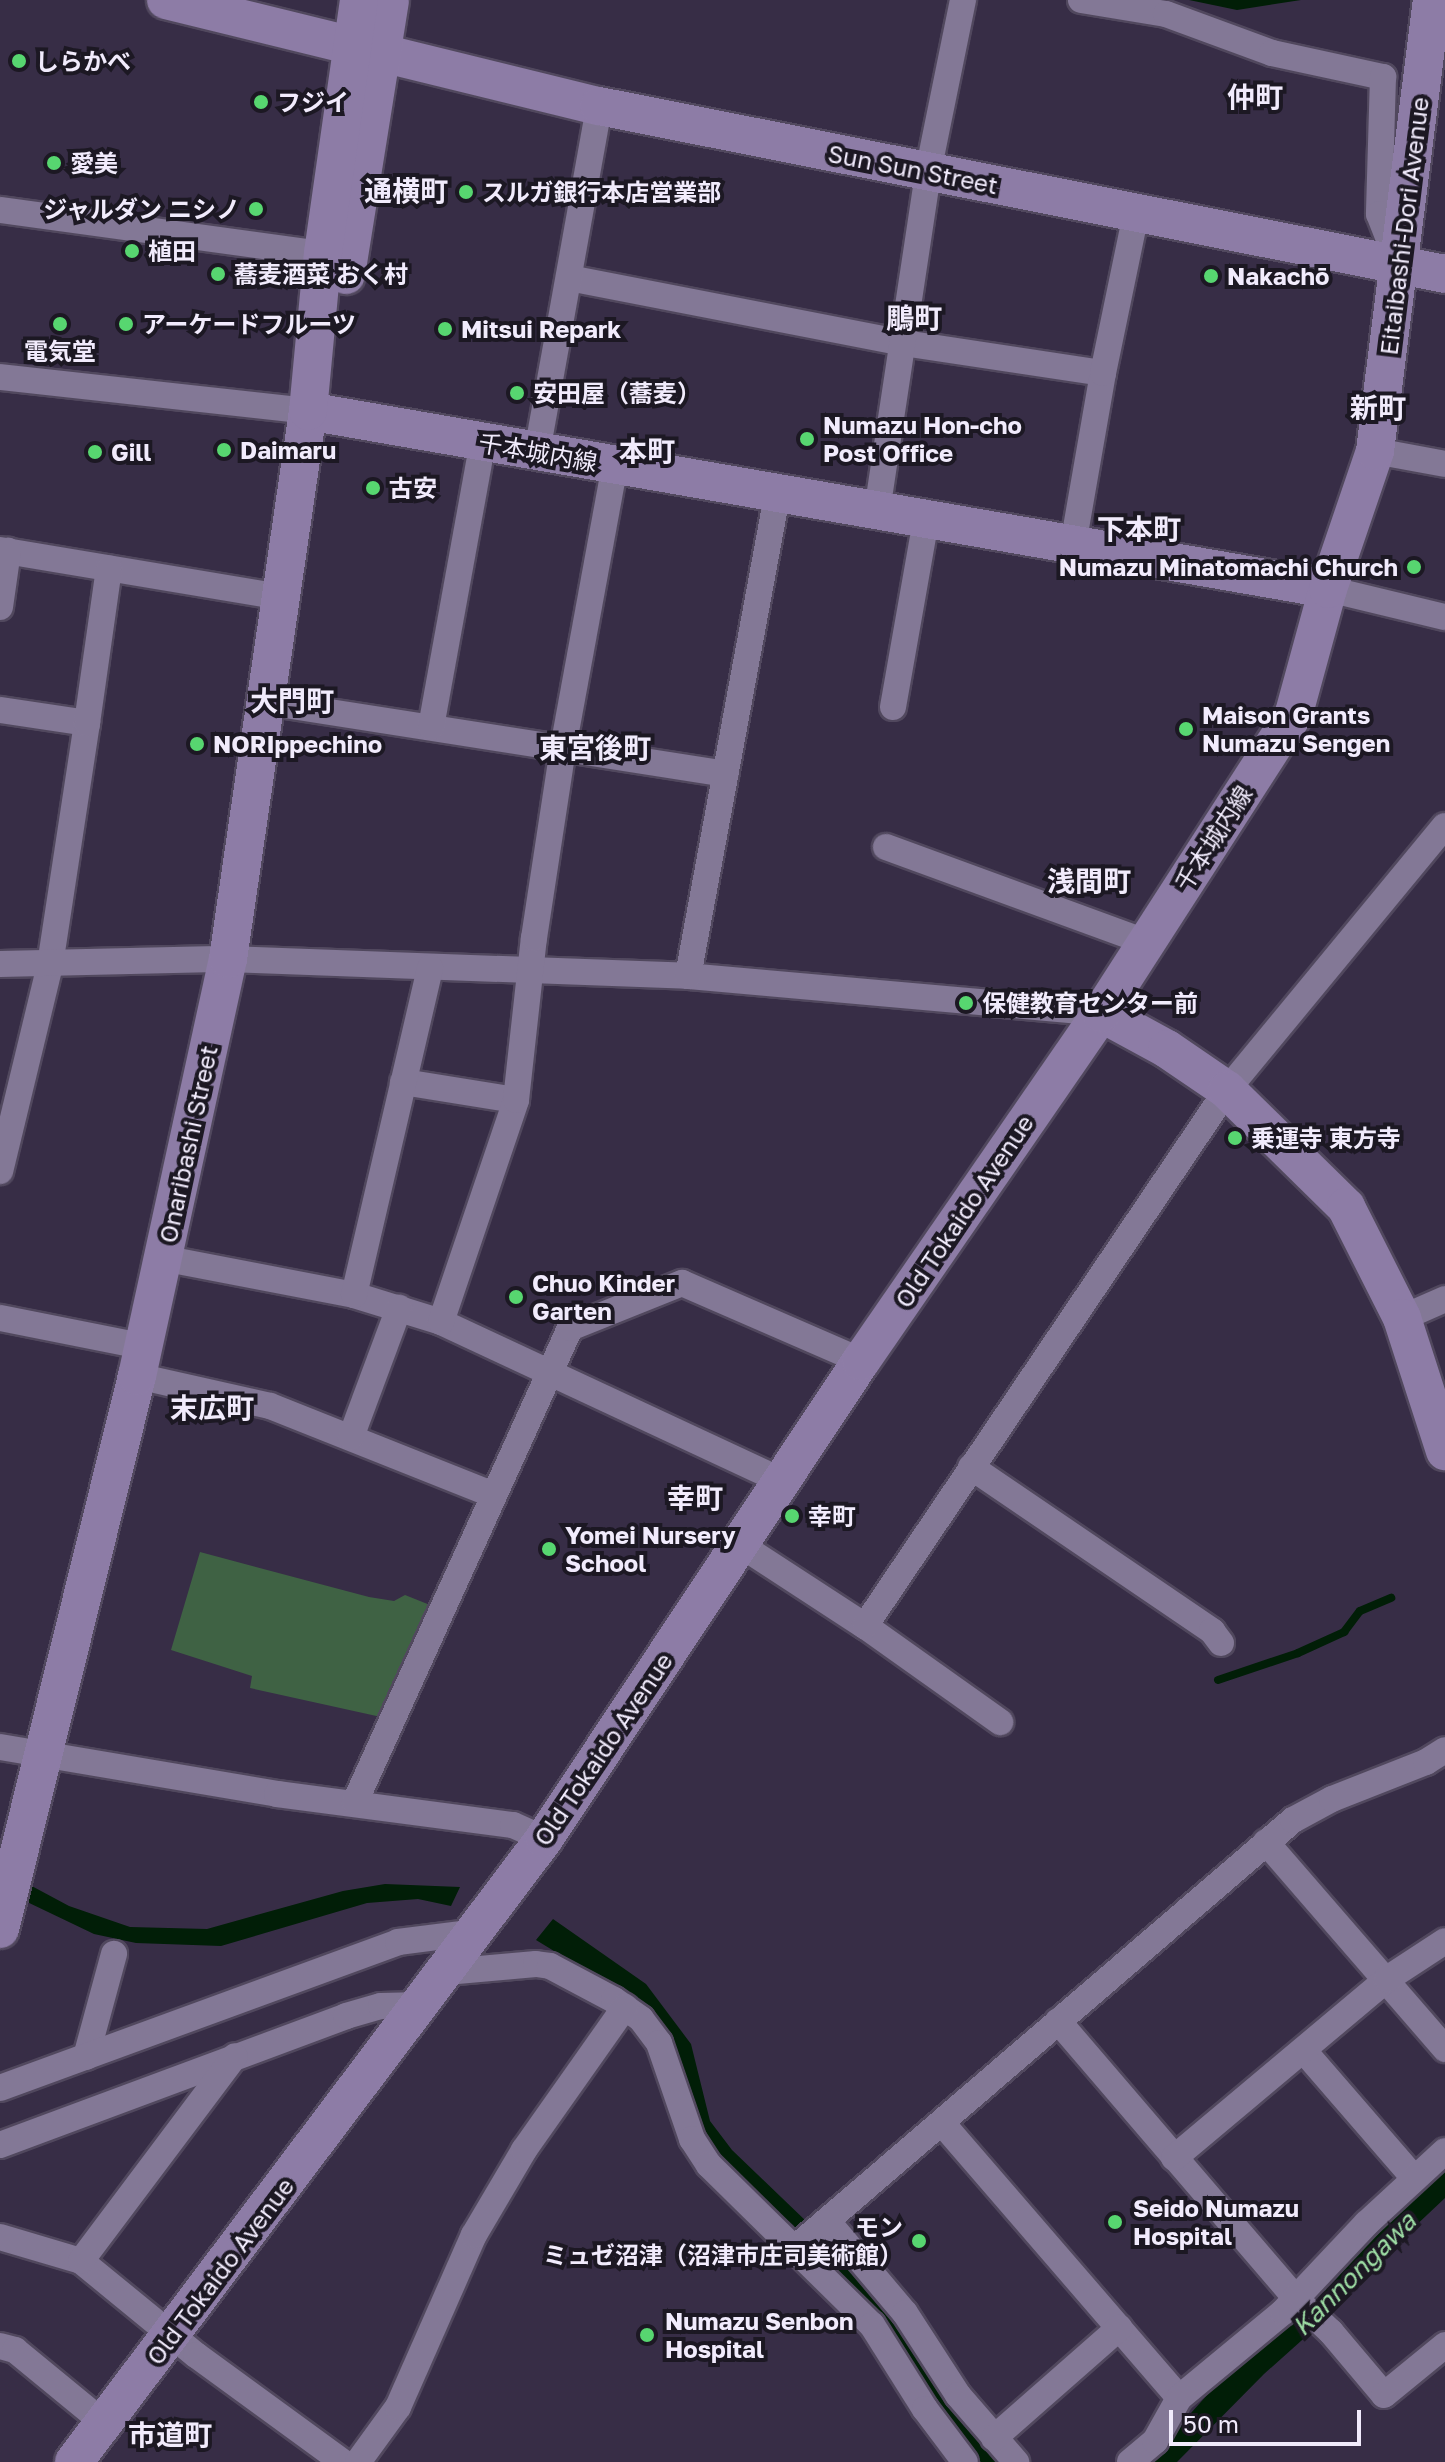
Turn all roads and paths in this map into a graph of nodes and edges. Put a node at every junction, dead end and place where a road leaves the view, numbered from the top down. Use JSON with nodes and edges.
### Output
{"nodes":[{"id":1,"x":166,"y":0,"type":"edge"},
{"id":2,"x":359,"y":0,"type":"edge"},
{"id":3,"x":390,"y":0,"type":"edge"},
{"id":4,"x":963,"y":0,"type":"edge"},
{"id":5,"x":1081,"y":0,"type":"edge"},
{"id":6,"x":1432,"y":0,"type":"edge"},
{"id":7,"x":368,"y":50,"type":"junction"},
{"id":8,"x":599,"y":106,"type":"junction"},
{"id":9,"x":928,"y":172,"type":"junction"},
{"id":10,"x":0,"y":210,"type":"edge"},
{"id":11,"x":1136,"y":214,"type":"junction"},
{"id":12,"x":336,"y":256,"type":"junction"},
{"id":13,"x":1400,"y":267,"type":"junction"},
{"id":14,"x":1445,"y":274,"type":"edge"},
{"id":15,"x":569,"y":278,"type":"junction"},
{"id":16,"x":904,"y":343,"type":"junction"},
{"id":17,"x":1103,"y":373,"type":"junction"},
{"id":18,"x":0,"y":377,"type":"edge"},
{"id":19,"x":308,"y":411,"type":"junction"},
{"id":20,"x":483,"y":442,"type":"junction"},
{"id":21,"x":1375,"y":451,"type":"junction"},
{"id":22,"x":537,"y":452,"type":"junction"},
{"id":23,"x":1445,"y":464,"type":"edge"},
{"id":24,"x":615,"y":466,"type":"junction"},
{"id":25,"x":777,"y":495,"type":"junction"},
{"id":26,"x":877,"y":511,"type":"junction"},
{"id":27,"x":926,"y":520,"type":"junction"},
{"id":28,"x":1073,"y":545,"type":"junction"},
{"id":29,"x":4,"y":550,"type":"edge"},
{"id":30,"x":109,"y":569,"type":"junction"},
{"id":31,"x":1328,"y":589,"type":"junction"},
{"id":32,"x":281,"y":597,"type":"junction"},
{"id":33,"x":0,"y":607,"type":"edge"},
{"id":34,"x":1445,"y":617,"type":"edge"},
{"id":35,"x":266,"y":702,"type":"junction"},
{"id":36,"x":893,"y":707,"type":"dead end"},
{"id":37,"x":0,"y":710,"type":"edge"},
{"id":38,"x":87,"y":723,"type":"junction"},
{"id":39,"x":431,"y":727,"type":"junction"},
{"id":40,"x":563,"y":748,"type":"junction"},
{"id":41,"x":725,"y":774,"type":"junction"},
{"id":42,"x":1445,"y":826,"type":"edge"},
{"id":43,"x":886,"y":847,"type":"dead end"},
{"id":44,"x":1146,"y":942,"type":"junction"},
{"id":45,"x":228,"y":959,"type":"junction"},
{"id":46,"x":0,"y":964,"type":"edge"},
{"id":47,"x":50,"y":965,"type":"junction"},
{"id":48,"x":430,"y":968,"type":"junction"},
{"id":49,"x":529,"y":972,"type":"junction"},
{"id":50,"x":688,"y":976,"type":"junction"},
{"id":51,"x":1101,"y":1013,"type":"junction"},
{"id":52,"x":403,"y":1082,"type":"junction"},
{"id":53,"x":1227,"y":1090,"type":"junction"},
{"id":54,"x":516,"y":1100,"type":"junction"},
{"id":55,"x":0,"y":1171,"type":"edge"},
{"id":56,"x":162,"y":1258,"type":"junction"},
{"id":57,"x":354,"y":1295,"type":"junction"},
{"id":58,"x":1445,"y":1299,"type":"edge"},
{"id":59,"x":399,"y":1308,"type":"junction"},
{"id":60,"x":0,"y":1318,"type":"edge"},
{"id":61,"x":1402,"y":1318,"type":"junction"},
{"id":62,"x":441,"y":1322,"type":"junction"},
{"id":63,"x":140,"y":1361,"type":"junction"},
{"id":64,"x":861,"y":1361,"type":"junction"},
{"id":65,"x":550,"y":1374,"type":"junction"},
{"id":66,"x":351,"y":1437,"type":"junction"},
{"id":67,"x":1445,"y":1451,"type":"edge"},
{"id":68,"x":971,"y":1467,"type":"junction"},
{"id":69,"x":782,"y":1481,"type":"junction"},
{"id":70,"x":494,"y":1495,"type":"junction"},
{"id":71,"x":739,"y":1544,"type":"junction"},
{"id":72,"x":865,"y":1626,"type":"junction"},
{"id":73,"x":1221,"y":1643,"type":"dead end"},
{"id":74,"x":1000,"y":1722,"type":"dead end"},
{"id":75,"x":0,"y":1747,"type":"edge"},
{"id":76,"x":1445,"y":1750,"type":"edge"},
{"id":77,"x":46,"y":1754,"type":"junction"},
{"id":78,"x":355,"y":1802,"type":"junction"},
{"id":79,"x":544,"y":1839,"type":"junction"},
{"id":80,"x":1266,"y":1842,"type":"junction"},
{"id":81,"x":7,"y":1897,"type":"edge"},
{"id":82,"x":477,"y":1932,"type":"junction"},
{"id":83,"x":1445,"y":1941,"type":"edge"},
{"id":84,"x":114,"y":1954,"type":"dead end"},
{"id":85,"x":446,"y":1972,"type":"junction"},
{"id":86,"x":1387,"y":1979,"type":"junction"},
{"id":87,"x":421,"y":2005,"type":"junction"},
{"id":88,"x":625,"y":2007,"type":"junction"},
{"id":89,"x":1058,"y":2021,"type":"junction"},
{"id":90,"x":1445,"y":2049,"type":"edge"},
{"id":91,"x":1304,"y":2051,"type":"junction"},
{"id":92,"x":235,"y":2056,"type":"junction"},
{"id":93,"x":86,"y":2057,"type":"junction"},
{"id":94,"x":0,"y":2088,"type":"edge"},
{"id":95,"x":942,"y":2123,"type":"junction"},
{"id":96,"x":0,"y":2145,"type":"edge"},
{"id":97,"x":1445,"y":2151,"type":"edge"},
{"id":98,"x":1174,"y":2158,"type":"junction"},
{"id":99,"x":1414,"y":2178,"type":"junction"},
{"id":100,"x":828,"y":2222,"type":"junction"},
{"id":101,"x":0,"y":2237,"type":"edge"},
{"id":102,"x":795,"y":2248,"type":"junction"},
{"id":103,"x":81,"y":2261,"type":"junction"},
{"id":104,"x":1295,"y":2298,"type":"junction"},
{"id":105,"x":1119,"y":2328,"type":"junction"},
{"id":106,"x":172,"y":2335,"type":"junction"},
{"id":107,"x":1445,"y":2345,"type":"edge"},
{"id":108,"x":0,"y":2346,"type":"edge"},
{"id":109,"x":1179,"y":2398,"type":"junction"},
{"id":110,"x":104,"y":2423,"type":"junction"},
{"id":111,"x":994,"y":2438,"type":"junction"},
{"id":112,"x":74,"y":2462,"type":"edge"},
{"id":113,"x":343,"y":2462,"type":"edge"},
{"id":114,"x":358,"y":2462,"type":"edge"},
{"id":115,"x":965,"y":2462,"type":"edge"},
{"id":116,"x":1016,"y":2462,"type":"edge"},
{"id":117,"x":1130,"y":2462,"type":"edge"}],
"edges":[{"from":1,"to":7,"type":"main road","name":"Sun Sun Street"},
{"from":2,"to":7,"type":"main road"},
{"from":3,"to":7,"type":"main road"},
{"from":4,"to":9,"type":"street"},
{"from":5,"to":13,"type":"street"},
{"from":6,"to":13,"type":"main road","name":"Eitaibashi-Dori Avenue"},
{"from":7,"to":8,"type":"main road","name":"Sun Sun Street"},
{"from":7,"to":12,"type":"main road"},
{"from":8,"to":9,"type":"main road","name":"Sun Sun Street"},
{"from":8,"to":15,"type":"street"},
{"from":9,"to":11,"type":"main road","name":"Sun Sun Street"},
{"from":9,"to":16,"type":"street"},
{"from":10,"to":12,"type":"street"},
{"from":11,"to":13,"type":"main road","name":"Sun Sun Street"},
{"from":11,"to":17,"type":"street"},
{"from":12,"to":19,"type":"main road"},
{"from":13,"to":14,"type":"main road","name":"Sun Sun Street"},
{"from":13,"to":21,"type":"main road","name":"Eitaibashi-Dori Avenue"},
{"from":15,"to":16,"type":"street"},
{"from":15,"to":22,"type":"street"},
{"from":16,"to":17,"type":"street"},
{"from":16,"to":26,"type":"street"},
{"from":17,"to":28,"type":"street"},
{"from":18,"to":19,"type":"street"},
{"from":19,"to":20,"type":"main road","name":"千本城内線"},
{"from":19,"to":32,"type":"main road","name":"Onaribashi Street"},
{"from":20,"to":22,"type":"main road","name":"千本城内線"},
{"from":20,"to":39,"type":"street"},
{"from":21,"to":23,"type":"street"},
{"from":21,"to":31,"type":"main road","name":"Eitaibashi-Dori Avenue"},
{"from":22,"to":24,"type":"main road","name":"千本城内線"},
{"from":24,"to":25,"type":"main road","name":"千本城内線"},
{"from":24,"to":40,"type":"street"},
{"from":25,"to":26,"type":"main road","name":"千本城内線"},
{"from":25,"to":41,"type":"street"},
{"from":26,"to":27,"type":"main road","name":"千本城内線"},
{"from":27,"to":28,"type":"main road","name":"千本城内線"},
{"from":27,"to":36,"type":"street"},
{"from":28,"to":31,"type":"main road","name":"千本城内線"},
{"from":29,"to":30,"type":"street"},
{"from":29,"to":33,"type":"street"},
{"from":30,"to":32,"type":"street"},
{"from":30,"to":38,"type":"street"},
{"from":31,"to":34,"type":"street"},
{"from":31,"to":44,"type":"main road","name":"千本城内線"},
{"from":32,"to":35,"type":"main road","name":"Onaribashi Street"},
{"from":35,"to":39,"type":"street"},
{"from":35,"to":45,"type":"main road","name":"Onaribashi Street"},
{"from":37,"to":38,"type":"street"},
{"from":38,"to":47,"type":"street"},
{"from":39,"to":40,"type":"street"},
{"from":40,"to":41,"type":"street"},
{"from":40,"to":49,"type":"street"},
{"from":41,"to":50,"type":"street"},
{"from":42,"to":53,"type":"street"},
{"from":43,"to":44,"type":"street"},
{"from":44,"to":51,"type":"main road","name":"千本城内線"},
{"from":45,"to":47,"type":"street"},
{"from":45,"to":48,"type":"street"},
{"from":45,"to":56,"type":"main road","name":"Onaribashi Street"},
{"from":46,"to":47,"type":"street"},
{"from":47,"to":55,"type":"street"},
{"from":48,"to":49,"type":"street"},
{"from":48,"to":52,"type":"street"},
{"from":49,"to":50,"type":"street"},
{"from":49,"to":54,"type":"street"},
{"from":50,"to":51,"type":"street"},
{"from":51,"to":53,"type":"main road"},
{"from":51,"to":64,"type":"main road","name":"Old Tokaido Avenue"},
{"from":52,"to":54,"type":"street"},
{"from":52,"to":57,"type":"street"},
{"from":53,"to":61,"type":"main road"},
{"from":53,"to":68,"type":"street"},
{"from":54,"to":62,"type":"street"},
{"from":56,"to":57,"type":"street"},
{"from":56,"to":63,"type":"main road","name":"Onaribashi Street"},
{"from":57,"to":59,"type":"street"},
{"from":58,"to":61,"type":"street"},
{"from":59,"to":62,"type":"street"},
{"from":59,"to":66,"type":"street"},
{"from":60,"to":63,"type":"street"},
{"from":61,"to":67,"type":"main road"},
{"from":62,"to":65,"type":"street"},
{"from":63,"to":66,"type":"street"},
{"from":63,"to":77,"type":"main road","name":"Onaribashi Street"},
{"from":64,"to":65,"type":"street"},
{"from":64,"to":69,"type":"main road","name":"Old Tokaido Avenue"},
{"from":65,"to":69,"type":"street"},
{"from":65,"to":70,"type":"street"},
{"from":66,"to":70,"type":"street"},
{"from":68,"to":72,"type":"street"},
{"from":68,"to":73,"type":"street"},
{"from":69,"to":71,"type":"main road","name":"Old Tokaido Avenue"},
{"from":70,"to":78,"type":"street"},
{"from":71,"to":72,"type":"street"},
{"from":71,"to":79,"type":"main road","name":"Old Tokaido Avenue"},
{"from":72,"to":74,"type":"street"},
{"from":75,"to":77,"type":"street"},
{"from":76,"to":80,"type":"street"},
{"from":77,"to":78,"type":"street"},
{"from":77,"to":81,"type":"main road","name":"Onaribashi Street"},
{"from":78,"to":79,"type":"street"},
{"from":79,"to":82,"type":"main road","name":"Old Tokaido Avenue"},
{"from":80,"to":86,"type":"street"},
{"from":80,"to":89,"type":"street"},
{"from":82,"to":85,"type":"main road","name":"Old Tokaido Avenue"},
{"from":82,"to":93,"type":"street"},
{"from":83,"to":86,"type":"street"},
{"from":84,"to":93,"type":"street"},
{"from":85,"to":87,"type":"main road","name":"Old Tokaido Avenue"},
{"from":85,"to":88,"type":"street"},
{"from":86,"to":90,"type":"street"},
{"from":86,"to":91,"type":"street"},
{"from":87,"to":92,"type":"street"},
{"from":87,"to":106,"type":"main road","name":"Old Tokaido Avenue"},
{"from":88,"to":102,"type":"street"},
{"from":88,"to":114,"type":"street"},
{"from":89,"to":95,"type":"street"},
{"from":89,"to":98,"type":"street"},
{"from":91,"to":98,"type":"street"},
{"from":91,"to":99,"type":"street"},
{"from":92,"to":96,"type":"street"},
{"from":92,"to":103,"type":"street"},
{"from":93,"to":94,"type":"street"},
{"from":95,"to":100,"type":"street"},
{"from":95,"to":105,"type":"street"},
{"from":97,"to":99,"type":"street"},
{"from":98,"to":104,"type":"street"},
{"from":99,"to":104,"type":"street"},
{"from":100,"to":102,"type":"street"},
{"from":100,"to":111,"type":"street"},
{"from":101,"to":103,"type":"street"},
{"from":102,"to":115,"type":"street"},
{"from":103,"to":106,"type":"street"},
{"from":104,"to":107,"type":"street"},
{"from":104,"to":109,"type":"street"},
{"from":105,"to":109,"type":"street"},
{"from":105,"to":111,"type":"street"},
{"from":106,"to":110,"type":"main road","name":"Old Tokaido Avenue"},
{"from":106,"to":113,"type":"street"},
{"from":108,"to":110,"type":"street"},
{"from":109,"to":117,"type":"street"},
{"from":110,"to":112,"type":"main road","name":"Old Tokaido Avenue"},
{"from":111,"to":116,"type":"street"}]}
